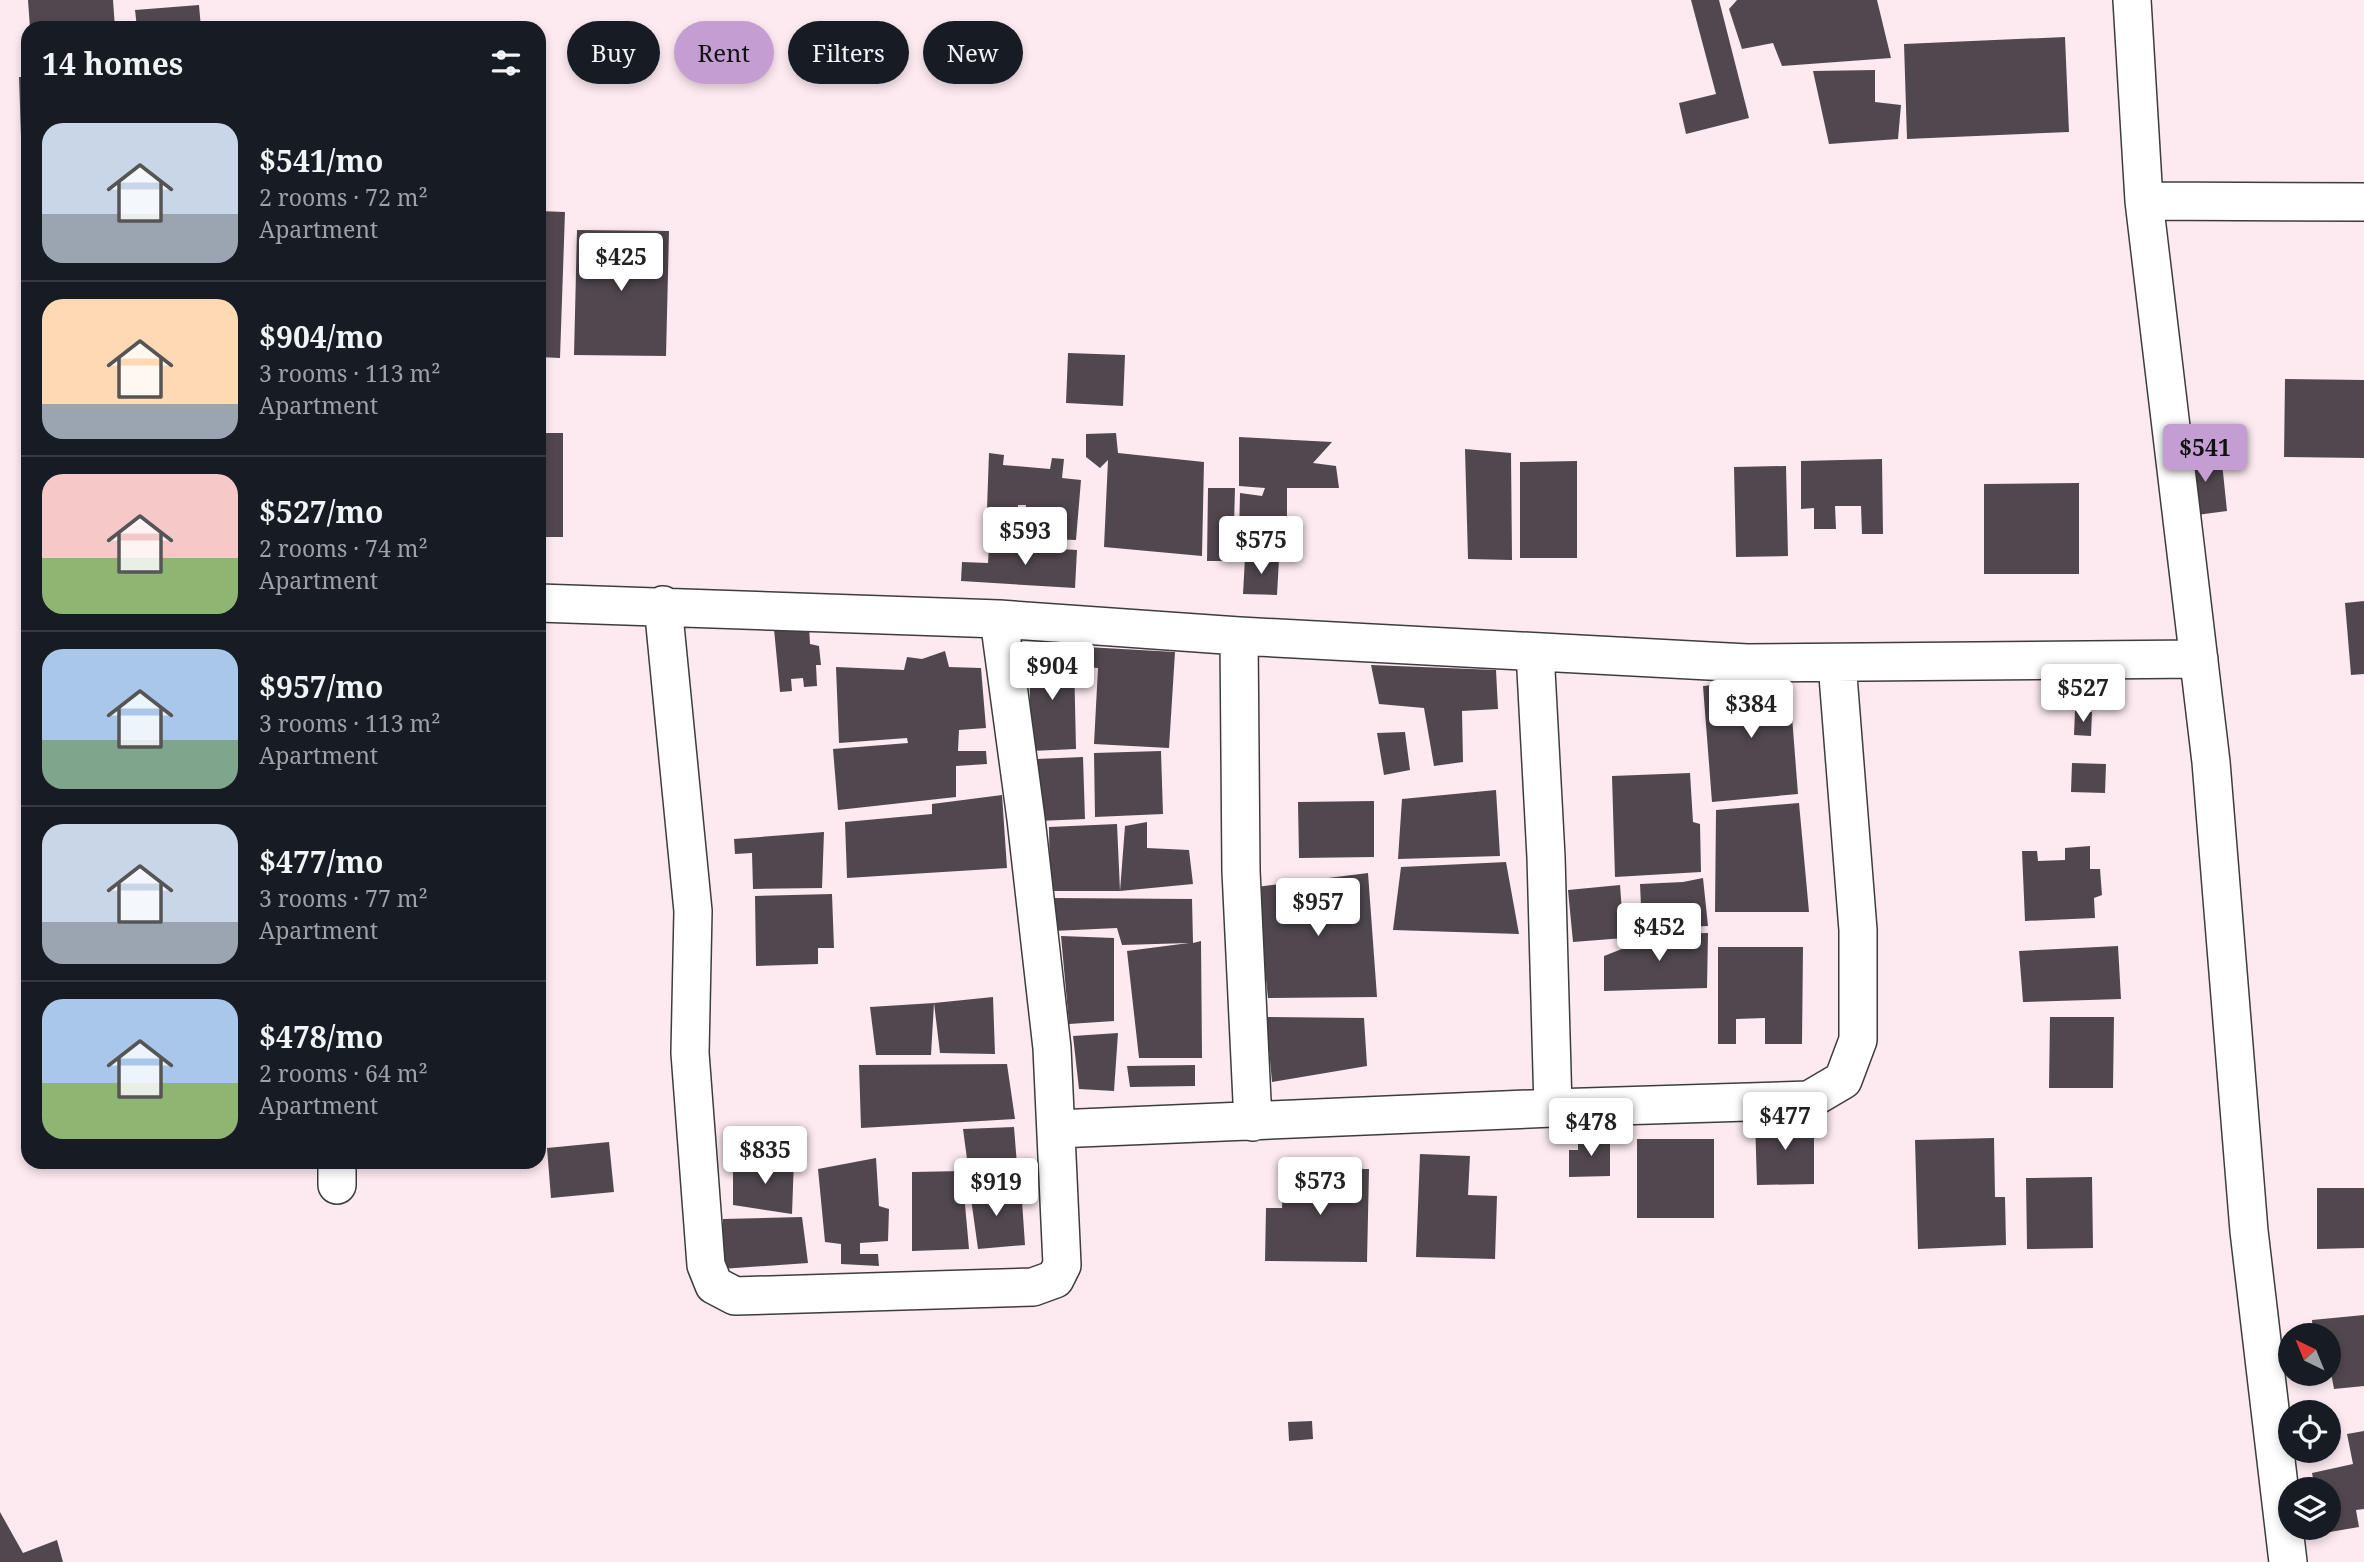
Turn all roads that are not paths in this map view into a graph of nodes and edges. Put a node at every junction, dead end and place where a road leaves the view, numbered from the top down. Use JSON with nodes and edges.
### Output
{"nodes":[{"id":1,"x":2132,"y":0,"type":"edge"},
{"id":2,"x":2144,"y":201,"type":"junction"},
{"id":3,"x":2364,"y":202,"type":"edge"},
{"id":4,"x":546,"y":603,"type":"edge"},
{"id":5,"x":663,"y":605,"type":"junction"},
{"id":6,"x":999,"y":619,"type":"junction"},
{"id":7,"x":1239,"y":636,"type":"junction"},
{"id":8,"x":1535,"y":652,"type":"junction"},
{"id":9,"x":2199,"y":659,"type":"junction"},
{"id":10,"x":1837,"y":663,"type":"junction"},
{"id":11,"x":1553,"y":1108,"type":"junction"},
{"id":12,"x":1253,"y":1122,"type":"junction"},
{"id":13,"x":1056,"y":1129,"type":"junction"},
{"id":14,"x":2288,"y":1562,"type":"edge"}],
"edges":[{"from":1,"to":2,"type":"street"},
{"from":2,"to":3,"type":"street"},
{"from":2,"to":9,"type":"street"},
{"from":4,"to":5,"type":"street"},
{"from":5,"to":6,"type":"street"},
{"from":5,"to":13,"type":"street"},
{"from":6,"to":7,"type":"street"},
{"from":6,"to":13,"type":"street"},
{"from":7,"to":8,"type":"street"},
{"from":7,"to":12,"type":"street"},
{"from":8,"to":10,"type":"street"},
{"from":8,"to":11,"type":"street"},
{"from":9,"to":10,"type":"street"},
{"from":9,"to":14,"type":"street"},
{"from":10,"to":11,"type":"street"},
{"from":11,"to":12,"type":"street"},
{"from":12,"to":13,"type":"street"}]}
